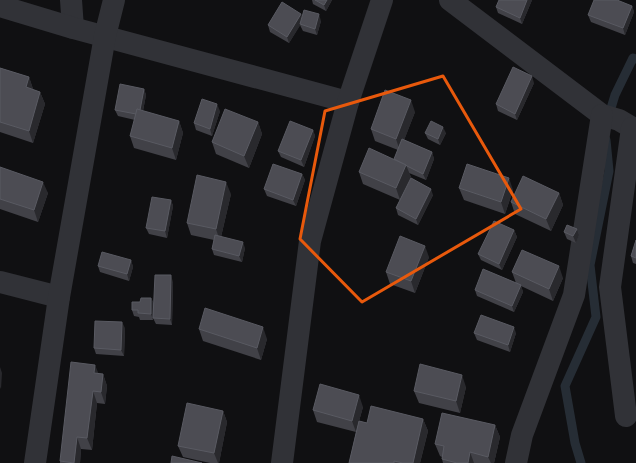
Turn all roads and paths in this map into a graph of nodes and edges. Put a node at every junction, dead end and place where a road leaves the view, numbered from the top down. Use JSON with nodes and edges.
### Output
{"nodes":[{"id":1,"x":71,"y":0,"type":"edge"},
{"id":2,"x":114,"y":0,"type":"edge"},
{"id":3,"x":382,"y":0,"type":"edge"},
{"id":4,"x":450,"y":0,"type":"edge"},
{"id":5,"x":0,"y":6,"type":"edge"},
{"id":6,"x":73,"y":28,"type":"junction"},
{"id":7,"x":105,"y":36,"type":"junction"},
{"id":8,"x":348,"y":102,"type":"junction"},
{"id":9,"x":622,"y":123,"type":"edge"},
{"id":10,"x":0,"y":282,"type":"edge"},
{"id":11,"x":59,"y":297,"type":"junction"},
{"id":12,"x":626,"y":416,"type":"dead end"},
{"id":13,"x":35,"y":463,"type":"edge"},
{"id":14,"x":282,"y":463,"type":"edge"},
{"id":15,"x":516,"y":463,"type":"edge"}],
"edges":[{"from":1,"to":6,"type":"street"},
{"from":2,"to":7,"type":"street"},
{"from":3,"to":8,"type":"street"},
{"from":4,"to":9,"type":"street"},
{"from":5,"to":6,"type":"street"},
{"from":6,"to":7,"type":"street"},
{"from":7,"to":8,"type":"street"},
{"from":7,"to":11,"type":"street"},
{"from":8,"to":14,"type":"street"},
{"from":9,"to":12,"type":"street"},
{"from":9,"to":15,"type":"street"},
{"from":10,"to":11,"type":"street"},
{"from":11,"to":13,"type":"street"}]}
